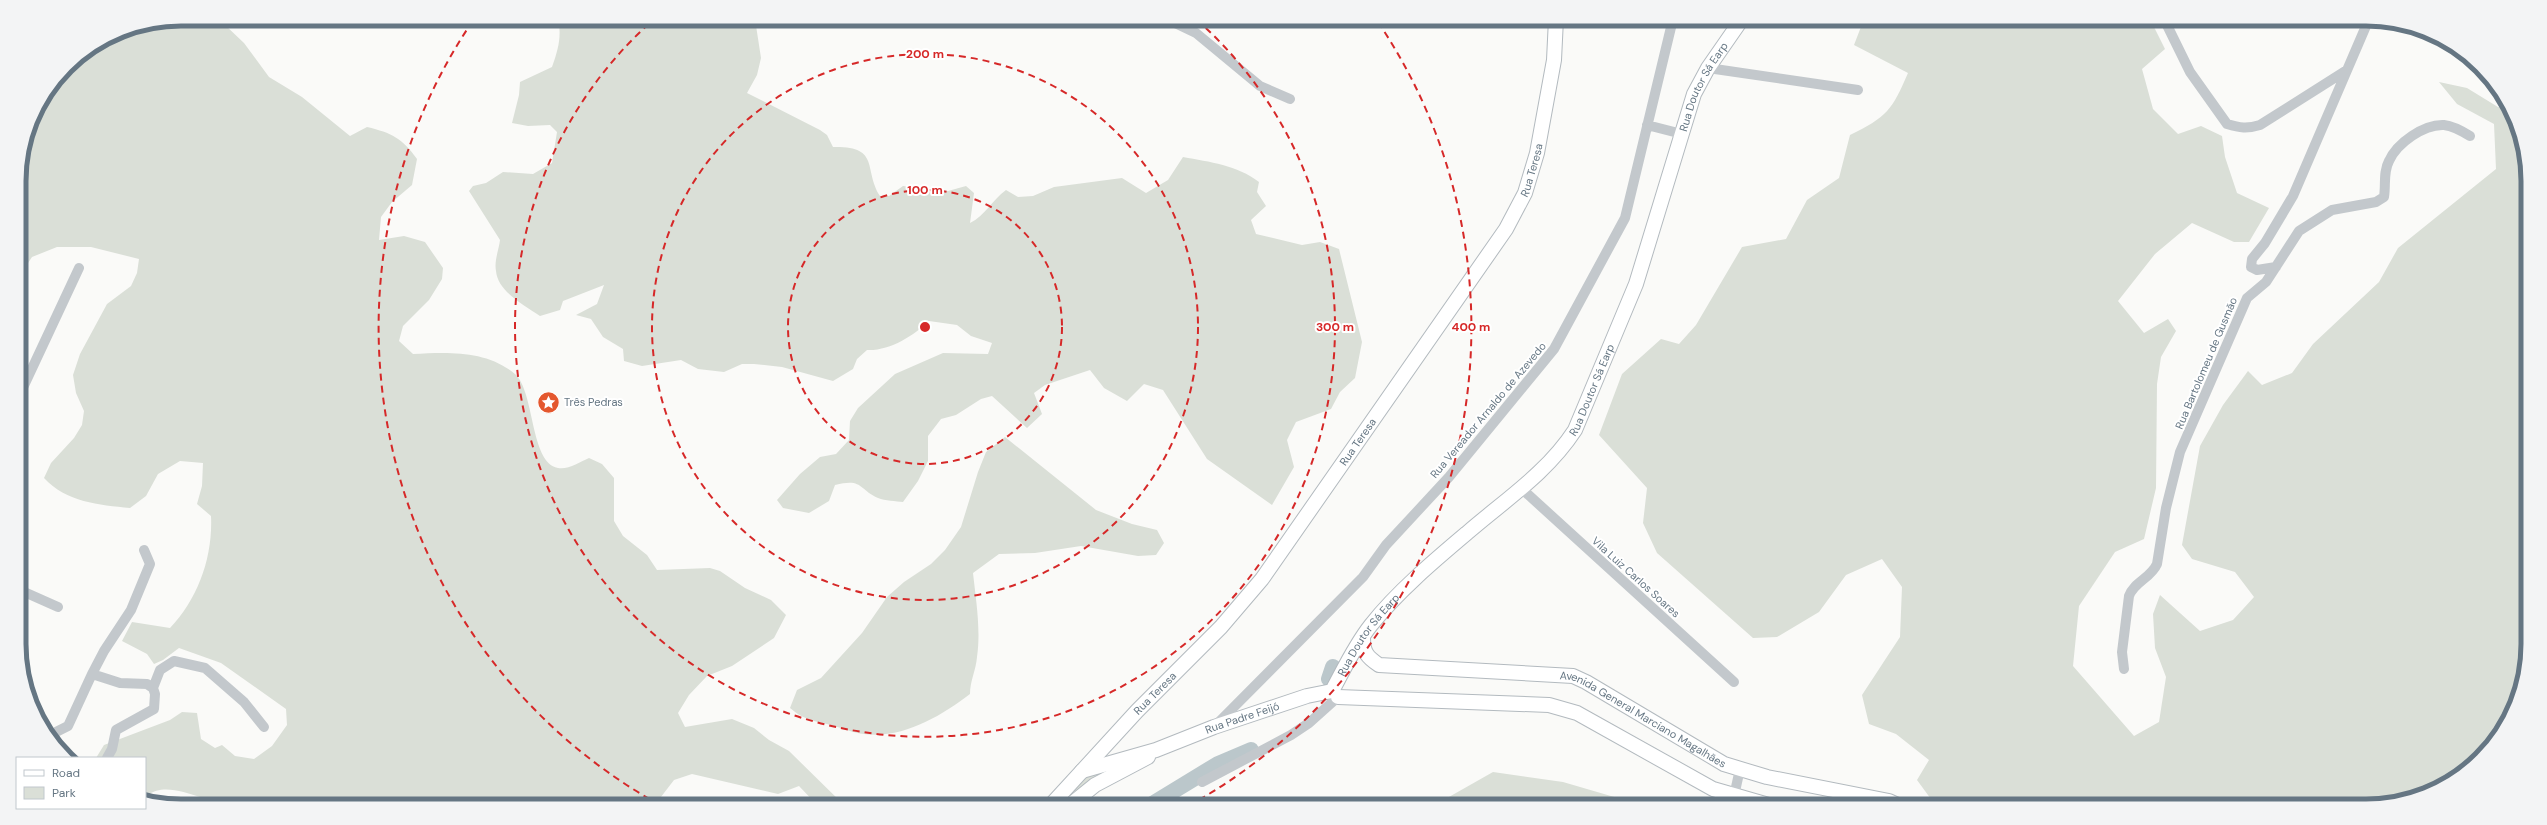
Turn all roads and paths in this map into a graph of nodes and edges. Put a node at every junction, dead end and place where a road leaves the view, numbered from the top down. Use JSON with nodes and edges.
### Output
{"nodes":[{"id":1,"x":1181,"y":26,"type":"edge"},
{"id":2,"x":1556,"y":26,"type":"edge"},
{"id":3,"x":1671,"y":26,"type":"edge"},
{"id":4,"x":1737,"y":26,"type":"edge"},
{"id":5,"x":2167,"y":26,"type":"edge"},
{"id":6,"x":2366,"y":26,"type":"edge"},
{"id":7,"x":1708,"y":68,"type":"junction"},
{"id":8,"x":2348,"y":70,"type":"junction"},
{"id":9,"x":1858,"y":90,"type":"dead end"},
{"id":10,"x":1290,"y":99,"type":"dead end"},
{"id":11,"x":1647,"y":125,"type":"junction"},
{"id":12,"x":1682,"y":134,"type":"junction"},
{"id":13,"x":2470,"y":136,"type":"dead end"},
{"id":14,"x":2276,"y":267,"type":"junction"},
{"id":15,"x":79,"y":268,"type":"dead end"},
{"id":16,"x":26,"y":379,"type":"edge"},
{"id":17,"x":1522,"y":489,"type":"junction"},
{"id":18,"x":144,"y":550,"type":"dead end"},
{"id":19,"x":26,"y":593,"type":"edge"},
{"id":20,"x":58,"y":607,"type":"dead end"},
{"id":21,"x":1362,"y":638,"type":"junction"},
{"id":22,"x":1347,"y":662,"type":"junction"},
{"id":23,"x":1379,"y":665,"type":"junction"},
{"id":24,"x":2124,"y":669,"type":"dead end"},
{"id":25,"x":92,"y":674,"type":"junction"},
{"id":26,"x":1734,"y":682,"type":"dead end"},
{"id":27,"x":153,"y":688,"type":"junction"},
{"id":28,"x":1334,"y":694,"type":"junction"},
{"id":29,"x":1214,"y":727,"type":"junction"},
{"id":30,"x":264,"y":728,"type":"dead end"},
{"id":31,"x":55,"y":734,"type":"edge"},
{"id":32,"x":1156,"y":750,"type":"junction"},
{"id":33,"x":108,"y":757,"type":"edge"},
{"id":34,"x":1740,"y":769,"type":"junction"},
{"id":35,"x":1082,"y":771,"type":"junction"},
{"id":36,"x":1202,"y":782,"type":"dead end"},
{"id":37,"x":1076,"y":789,"type":"junction"},
{"id":38,"x":1734,"y":796,"type":"junction"},
{"id":39,"x":1061,"y":799,"type":"edge"},
{"id":40,"x":1072,"y":799,"type":"edge"},
{"id":41,"x":1745,"y":799,"type":"edge"},
{"id":42,"x":1880,"y":799,"type":"edge"}],
"edges":[{"from":1,"to":10,"type":"street"},
{"from":2,"to":35,"type":"main road","name":"Rua Teresa"},
{"from":3,"to":11,"type":"street","name":"Rua Vereador Arnaldo de Azevedo"},
{"from":4,"to":7,"type":"main road","name":"Rua Doutor Sá Earp"},
{"from":5,"to":8,"type":"street"},
{"from":6,"to":8,"type":"street"},
{"from":7,"to":9,"type":"street"},
{"from":7,"to":12,"type":"main road","name":"Rua Doutor Sá Earp"},
{"from":8,"to":14,"type":"street"},
{"from":11,"to":12,"type":"street"},
{"from":11,"to":29,"type":"street","name":"Rua Vereador Arnaldo de Azevedo"},
{"from":12,"to":17,"type":"main road","name":"Rua Doutor Sá Earp"},
{"from":13,"to":14,"type":"street","name":"Rua Bartolomeu de Gusmão"},
{"from":14,"to":24,"type":"street","name":"Rua Bartolomeu de Gusmão"},
{"from":15,"to":16,"type":"street"},
{"from":17,"to":21,"type":"main road","name":"Rua Doutor Sá Earp"},
{"from":17,"to":26,"type":"street","name":"Vila Luiz Carlos Soares"},
{"from":18,"to":25,"type":"street"},
{"from":19,"to":20,"type":"street"},
{"from":21,"to":22,"type":"main road","name":"Rua Doutor Sá Earp"},
{"from":21,"to":23,"type":"main road"},
{"from":22,"to":23,"type":"main road","name":"Avenida General Marciano Magalhães"},
{"from":22,"to":28,"type":"main road","name":"Rua Doutor Sá Earp"},
{"from":23,"to":34,"type":"main road","name":"Avenida General Marciano Magalhães"},
{"from":25,"to":27,"type":"street"},
{"from":25,"to":31,"type":"street"},
{"from":27,"to":30,"type":"street"},
{"from":27,"to":33,"type":"street"},
{"from":28,"to":29,"type":"main road","name":"Rua Padre Feijó"},
{"from":28,"to":36,"type":"street"},
{"from":28,"to":38,"type":"main road"},
{"from":29,"to":32,"type":"main road","name":"Rua Padre Feijó"},
{"from":32,"to":35,"type":"main road","name":"Rua Padre Feijó"},
{"from":32,"to":37,"type":"main road","name":"Rua Padre Feijó"},
{"from":34,"to":38,"type":"street"},
{"from":34,"to":42,"type":"main road","name":"Avenida General Marciano Magalhães"},
{"from":35,"to":37,"type":"main road","name":"Rua Teresa"},
{"from":37,"to":39,"type":"main road","name":"Rua Teresa"},
{"from":37,"to":40,"type":"main road","name":"Rua Teresa"},
{"from":38,"to":41,"type":"main road"}]}
